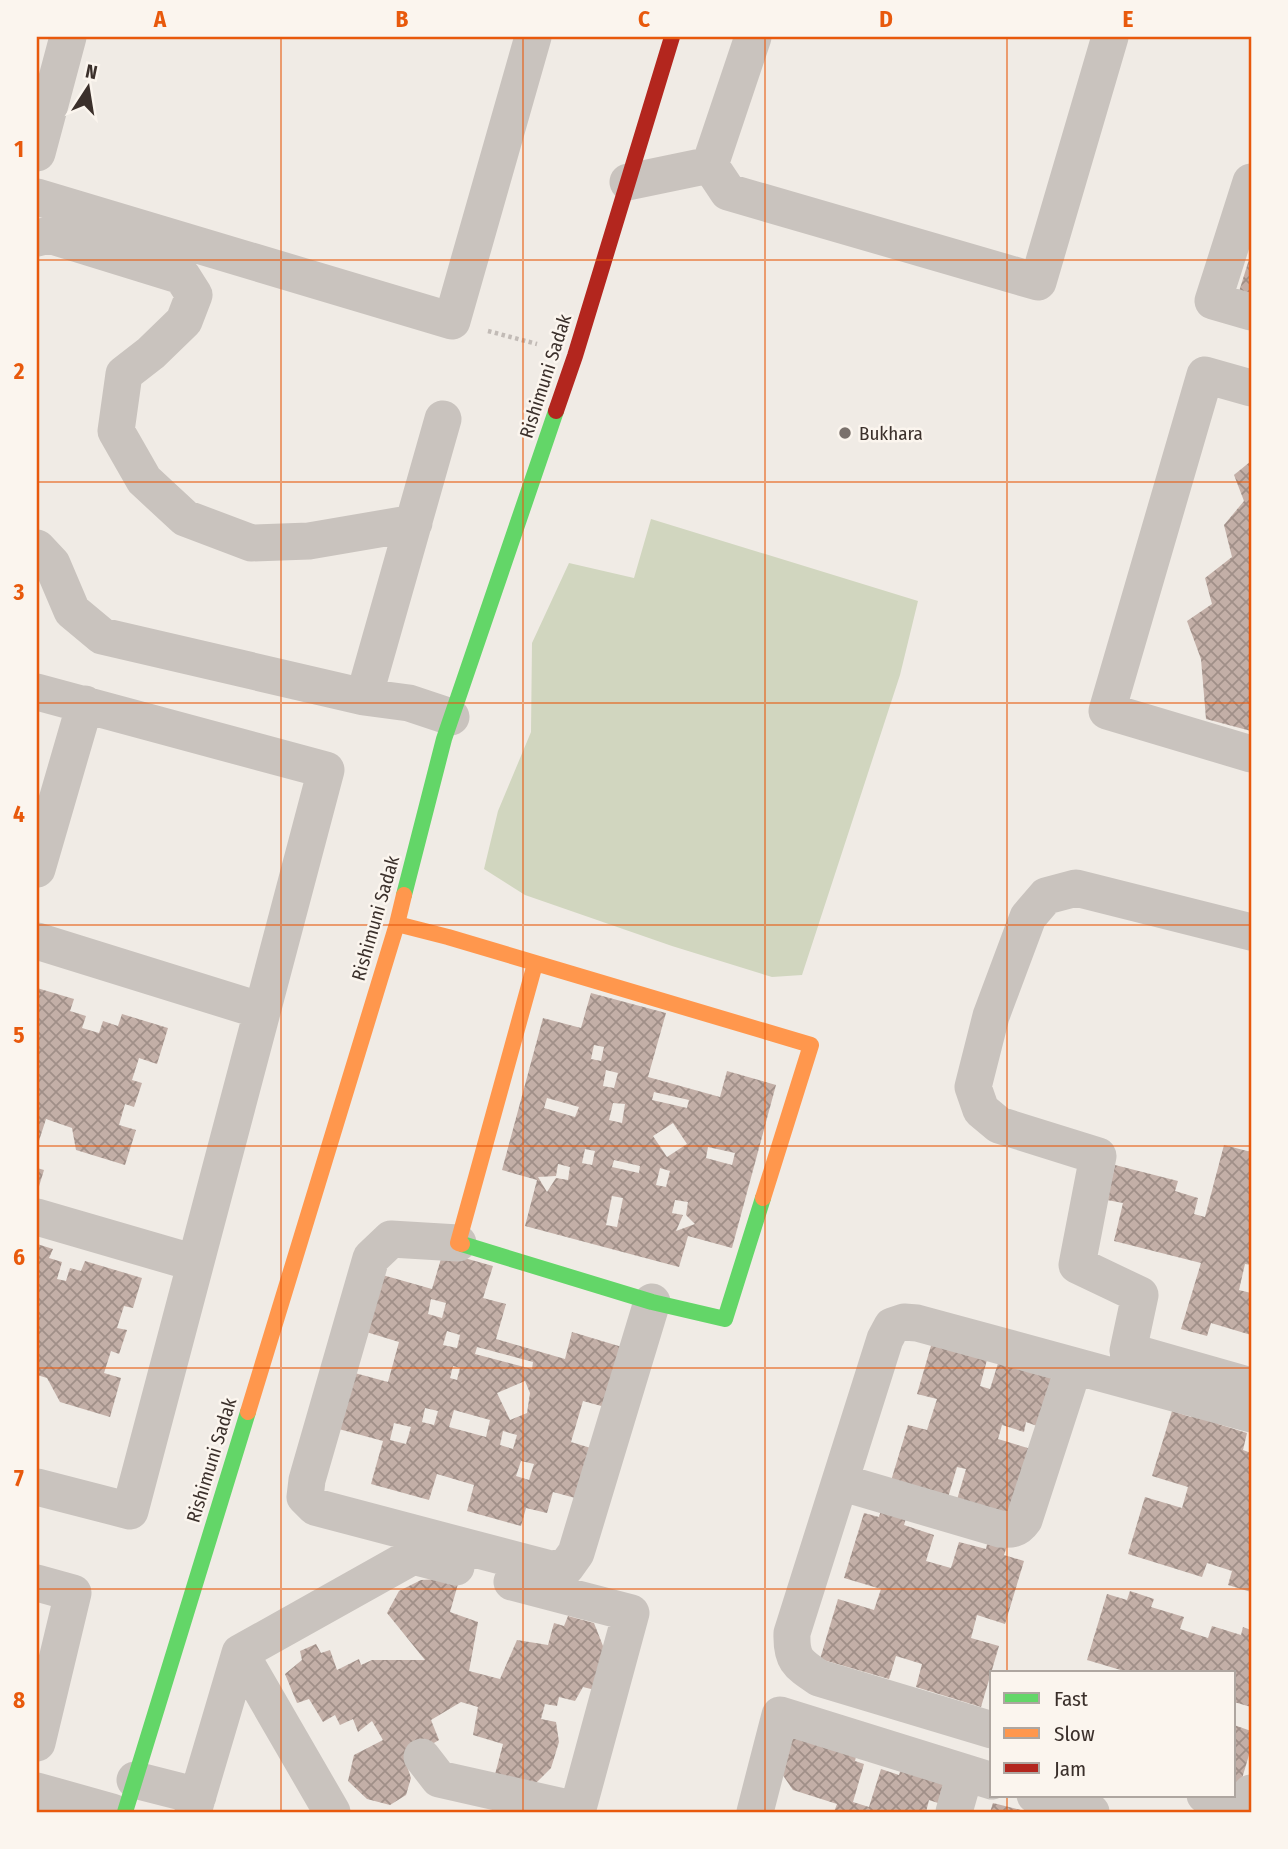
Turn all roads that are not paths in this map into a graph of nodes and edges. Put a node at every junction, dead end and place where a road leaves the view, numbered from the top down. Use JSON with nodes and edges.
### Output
{"nodes":[{"id":1,"x":68,"y":37,"type":"edge"},
{"id":2,"x":533,"y":37,"type":"edge"},
{"id":3,"x":673,"y":37,"type":"edge"},
{"id":4,"x":753,"y":37,"type":"edge"},
{"id":5,"x":1110,"y":37,"type":"edge"},
{"id":6,"x":37,"y":153,"type":"edge"},
{"id":7,"x":710,"y":165,"type":"junction"},
{"id":8,"x":628,"y":182,"type":"junction"},
{"id":9,"x":1251,"y":182,"type":"edge"},
{"id":10,"x":37,"y":197,"type":"edge"},
{"id":11,"x":37,"y":238,"type":"edge"},
{"id":12,"x":1251,"y":312,"type":"edge"},
{"id":13,"x":1251,"y":388,"type":"edge"},
{"id":14,"x":443,"y":419,"type":"dead end"},
{"id":15,"x":414,"y":523,"type":"junction"},
{"id":16,"x":37,"y":548,"type":"edge"},
{"id":17,"x":37,"y":692,"type":"edge"},
{"id":18,"x":364,"y":697,"type":"junction"},
{"id":19,"x":85,"y":704,"type":"junction"},
{"id":20,"x":451,"y":717,"type":"junction"},
{"id":21,"x":1251,"y":754,"type":"edge"},
{"id":22,"x":37,"y":869,"type":"edge"},
{"id":23,"x":397,"y":923,"type":"junction"},
{"id":24,"x":1251,"y":932,"type":"edge"},
{"id":25,"x":37,"y":941,"type":"edge"},
{"id":26,"x":535,"y":964,"type":"junction"},
{"id":27,"x":262,"y":1011,"type":"junction"},
{"id":28,"x":37,"y":1217,"type":"edge"},
{"id":29,"x":457,"y":1243,"type":"junction"},
{"id":30,"x":195,"y":1263,"type":"junction"},
{"id":31,"x":652,"y":1302,"type":"junction"},
{"id":32,"x":1074,"y":1366,"type":"junction"},
{"id":33,"x":1251,"y":1386,"type":"edge"},
{"id":34,"x":1251,"y":1415,"type":"edge"},
{"id":35,"x":840,"y":1482,"type":"junction"},
{"id":36,"x":37,"y":1487,"type":"edge"},
{"id":37,"x":37,"y":1583,"type":"edge"},
{"id":38,"x":240,"y":1653,"type":"junction"},
{"id":39,"x":990,"y":1729,"type":"edge"},
{"id":40,"x":37,"y":1743,"type":"edge"},
{"id":41,"x":422,"y":1757,"type":"dead end"},
{"id":42,"x":979,"y":1777,"type":"edge"},
{"id":43,"x":37,"y":1791,"type":"edge"},
{"id":44,"x":1251,"y":1793,"type":"edge"},
{"id":45,"x":130,"y":1796,"type":"edge"},
{"id":46,"x":1042,"y":1797,"type":"edge"},
{"id":47,"x":1212,"y":1797,"type":"edge"},
{"id":48,"x":195,"y":1804,"type":"edge"},
{"id":49,"x":577,"y":1811,"type":"edge"},
{"id":50,"x":111,"y":1812,"type":"edge"},
{"id":51,"x":332,"y":1812,"type":"edge"},
{"id":52,"x":755,"y":1812,"type":"edge"},
{"id":53,"x":954,"y":1812,"type":"edge"},
{"id":54,"x":1091,"y":1812,"type":"edge"}],
"edges":[{"from":1,"to":6,"type":"street"},
{"from":2,"to":10,"type":"street"},
{"from":3,"to":8,"type":"street","name":"Rishimuni Sadak"},
{"from":4,"to":7,"type":"street"},
{"from":5,"to":7,"type":"street"},
{"from":7,"to":8,"type":"street"},
{"from":8,"to":20,"type":"street","name":"Rishimuni Sadak"},
{"from":9,"to":12,"type":"street"},
{"from":11,"to":15,"type":"street"},
{"from":13,"to":21,"type":"street"},
{"from":14,"to":15,"type":"street"},
{"from":15,"to":18,"type":"street"},
{"from":16,"to":18,"type":"street"},
{"from":17,"to":19,"type":"street"},
{"from":18,"to":20,"type":"street"},
{"from":19,"to":22,"type":"street"},
{"from":19,"to":27,"type":"street"},
{"from":20,"to":23,"type":"street","name":"Rishimuni Sadak"},
{"from":23,"to":26,"type":"street"},
{"from":23,"to":45,"type":"street","name":"Rishimuni Sadak"},
{"from":24,"to":33,"type":"street"},
{"from":25,"to":27,"type":"street"},
{"from":26,"to":29,"type":"street"},
{"from":26,"to":31,"type":"street"},
{"from":27,"to":30,"type":"street"},
{"from":28,"to":30,"type":"street"},
{"from":29,"to":31,"type":"street"},
{"from":29,"to":31,"type":"street"},
{"from":30,"to":36,"type":"street"},
{"from":32,"to":34,"type":"street"},
{"from":32,"to":35,"type":"street"},
{"from":32,"to":35,"type":"street"},
{"from":35,"to":39,"type":"street"},
{"from":37,"to":40,"type":"street"},
{"from":38,"to":48,"type":"street"},
{"from":38,"to":49,"type":"street"},
{"from":38,"to":51,"type":"street"},
{"from":41,"to":49,"type":"street"},
{"from":42,"to":52,"type":"street"},
{"from":42,"to":53,"type":"street"},
{"from":43,"to":50,"type":"street"},
{"from":44,"to":47,"type":"street"},
{"from":45,"to":48,"type":"street"},
{"from":46,"to":54,"type":"street"}]}
